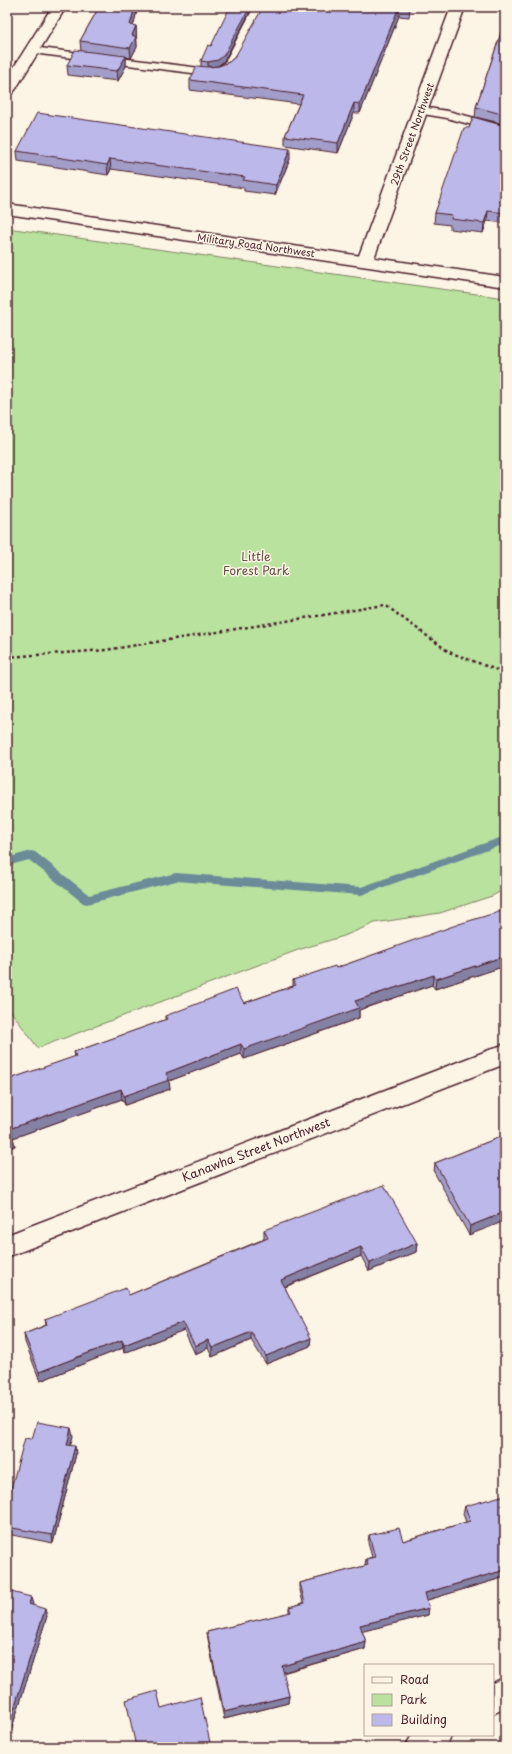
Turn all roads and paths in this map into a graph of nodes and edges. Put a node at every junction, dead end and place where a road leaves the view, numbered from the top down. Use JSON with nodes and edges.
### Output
{"nodes":[{"id":1,"x":59,"y":7,"type":"edge"},
{"id":2,"x":260,"y":7,"type":"edge"},
{"id":3,"x":458,"y":7,"type":"edge"},
{"id":4,"x":32,"y":50,"type":"junction"},
{"id":5,"x":7,"y":90,"type":"edge"},
{"id":6,"x":421,"y":111,"type":"junction"},
{"id":7,"x":505,"y":130,"type":"edge"},
{"id":8,"x":7,"y":209,"type":"edge"},
{"id":9,"x":365,"y":261,"type":"junction"},
{"id":10,"x":505,"y":282,"type":"edge"},
{"id":11,"x":7,"y":657,"type":"edge"},
{"id":12,"x":505,"y":673,"type":"edge"},
{"id":13,"x":505,"y":1054,"type":"edge"},
{"id":14,"x":7,"y":1246,"type":"edge"},
{"id":15,"x":505,"y":1692,"type":"edge"},
{"id":16,"x":494,"y":1698,"type":"edge"},
{"id":17,"x":436,"y":1736,"type":"edge"},
{"id":18,"x":420,"y":1747,"type":"edge"}],
"edges":[{"from":1,"to":4,"type":"street"},
{"from":2,"to":4,"type":"lane"},
{"from":3,"to":6,"type":"street","name":"29th Street Northwest"},
{"from":4,"to":5,"type":"street"},
{"from":6,"to":7,"type":"lane"},
{"from":6,"to":9,"type":"street","name":"29th Street Northwest"},
{"from":8,"to":9,"type":"street","name":"Military Road Northwest"},
{"from":9,"to":10,"type":"street","name":"Military Road Northwest"},
{"from":11,"to":12,"type":"path"},
{"from":13,"to":14,"type":"street","name":"Kanawha Street Northwest"},
{"from":15,"to":16,"type":"street"},
{"from":17,"to":18,"type":"street"}]}
